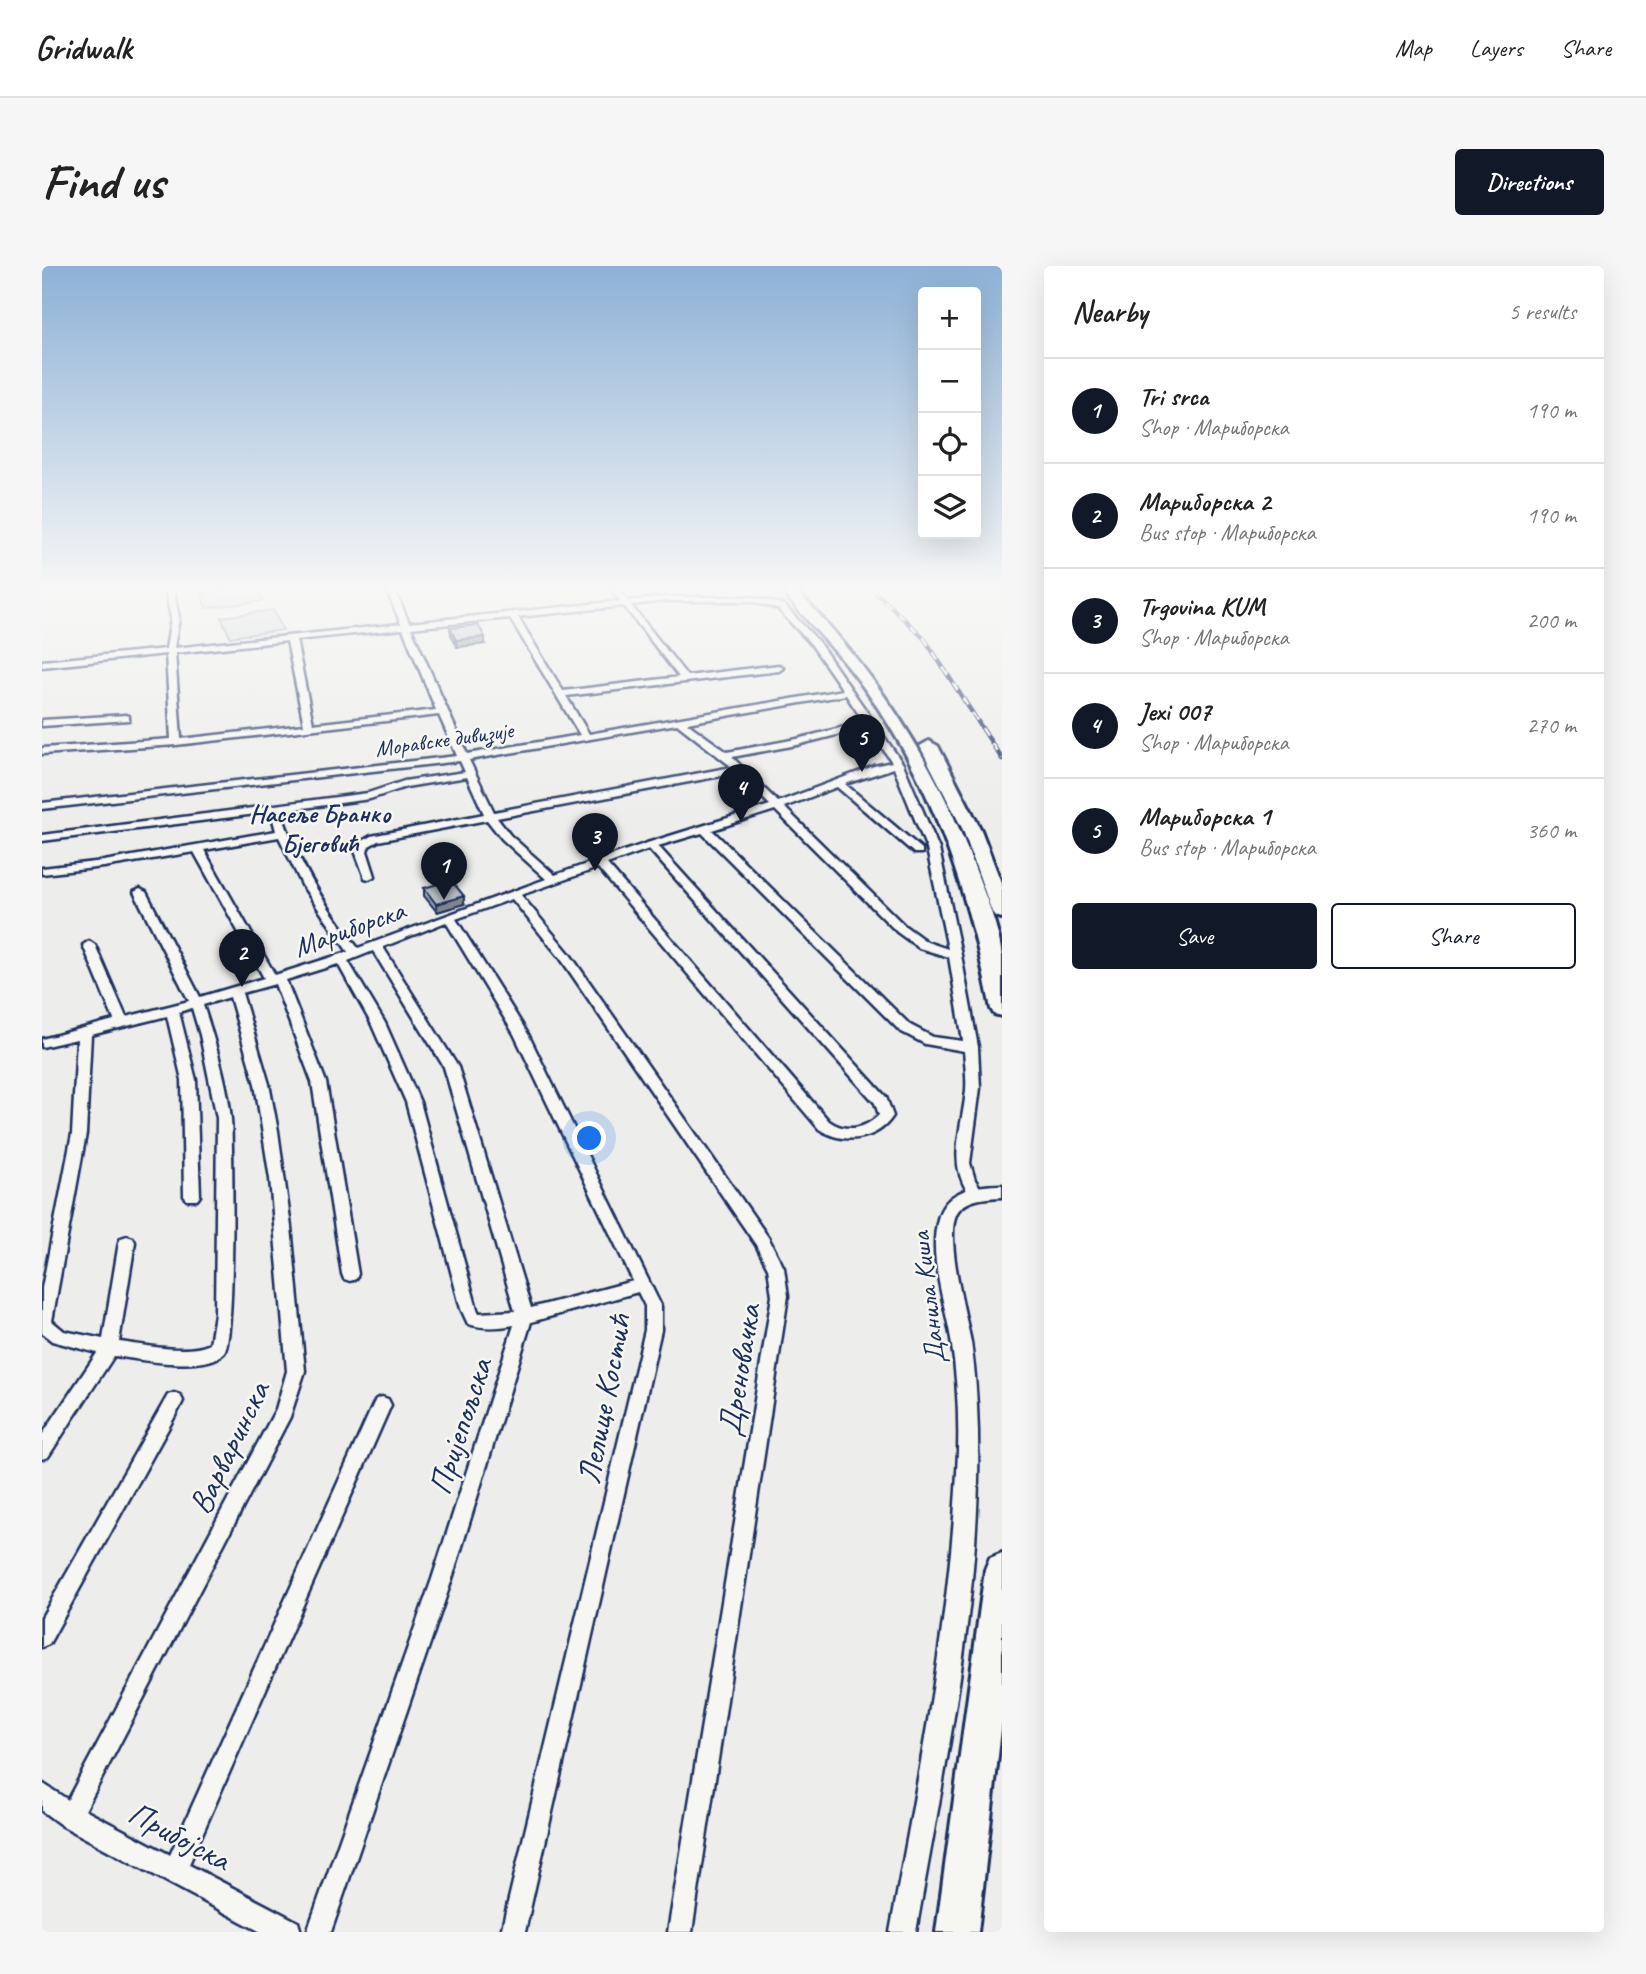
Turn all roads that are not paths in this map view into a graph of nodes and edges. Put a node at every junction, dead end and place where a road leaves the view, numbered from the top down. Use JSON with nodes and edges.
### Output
{"nodes":[{"id":1,"x":172,"y":666,"type":"edge"},
{"id":2,"x":297,"y":666,"type":"edge"},
{"id":3,"x":423,"y":666,"type":"edge"},
{"id":4,"x":543,"y":666,"type":"edge"},
{"id":5,"x":674,"y":666,"type":"edge"},
{"id":6,"x":831,"y":666,"type":"edge"},
{"id":7,"x":858,"y":666,"type":"edge"},
{"id":8,"x":873,"y":666,"type":"edge"},
{"id":9,"x":779,"y":668,"type":"dead end"},
{"id":10,"x":684,"y":678,"type":"junction"},
{"id":11,"x":849,"y":692,"type":"junction"},
{"id":12,"x":560,"y":694,"type":"junction"},
{"id":13,"x":442,"y":712,"type":"junction"},
{"id":14,"x":127,"y":718,"type":"dead end"},
{"id":15,"x":680,"y":722,"type":"junction"},
{"id":16,"x":42,"y":723,"type":"edge"},
{"id":17,"x":871,"y":723,"type":"junction"},
{"id":18,"x":309,"y":726,"type":"junction"},
{"id":19,"x":587,"y":738,"type":"junction"},
{"id":20,"x":176,"y":742,"type":"junction"},
{"id":21,"x":42,"y":751,"type":"edge"},
{"id":22,"x":726,"y":755,"type":"junction"},
{"id":23,"x":463,"y":758,"type":"junction"},
{"id":24,"x":898,"y":764,"type":"junction"},
{"id":25,"x":740,"y":769,"type":"junction"},
{"id":26,"x":471,"y":774,"type":"junction"},
{"id":27,"x":839,"y":784,"type":"junction"},
{"id":28,"x":42,"y":806,"type":"edge"},
{"id":29,"x":778,"y":806,"type":"junction"},
{"id":30,"x":275,"y":809,"type":"junction"},
{"id":31,"x":491,"y":818,"type":"junction"},
{"id":32,"x":704,"y":828,"type":"junction"},
{"id":33,"x":281,"y":833,"type":"junction"},
{"id":34,"x":42,"y":838,"type":"edge"},
{"id":35,"x":651,"y":845,"type":"junction"},
{"id":36,"x":198,"y":849,"type":"junction"},
{"id":37,"x":918,"y":851,"type":"dead end"},
{"id":38,"x":601,"y":864,"type":"junction"},
{"id":39,"x":42,"y":871,"type":"edge"},
{"id":40,"x":369,"y":876,"type":"dead end"},
{"id":41,"x":554,"y":880,"type":"junction"},
{"id":42,"x":140,"y":892,"type":"dead end"},
{"id":43,"x":514,"y":894,"type":"junction"},
{"id":44,"x":1002,"y":912,"type":"edge"},
{"id":45,"x":449,"y":918,"type":"junction"},
{"id":46,"x":89,"y":945,"type":"dead end"},
{"id":47,"x":377,"y":947,"type":"junction"},
{"id":48,"x":955,"y":955,"type":"junction"},
{"id":49,"x":349,"y":957,"type":"junction"},
{"id":50,"x":276,"y":980,"type":"junction"},
{"id":51,"x":236,"y":991,"type":"junction"},
{"id":52,"x":197,"y":1002,"type":"junction"},
{"id":53,"x":1002,"y":1009,"type":"edge"},
{"id":54,"x":173,"y":1010,"type":"junction"},
{"id":55,"x":122,"y":1024,"type":"junction"},
{"id":56,"x":84,"y":1032,"type":"junction"},
{"id":57,"x":42,"y":1043,"type":"edge"},
{"id":58,"x":971,"y":1047,"type":"junction"},
{"id":59,"x":1002,"y":1191,"type":"edge"},
{"id":60,"x":976,"y":1193,"type":"junction"},
{"id":61,"x":192,"y":1196,"type":"dead end"},
{"id":62,"x":127,"y":1242,"type":"dead end"},
{"id":63,"x":350,"y":1275,"type":"dead end"},
{"id":64,"x":643,"y":1284,"type":"junction"},
{"id":65,"x":525,"y":1316,"type":"junction"},
{"id":66,"x":110,"y":1347,"type":"junction"},
{"id":67,"x":174,"y":1401,"type":"dead end"},
{"id":68,"x":382,"y":1405,"type":"dead end"},
{"id":69,"x":42,"y":1451,"type":"edge"},
{"id":70,"x":1002,"y":1570,"type":"edge"},
{"id":71,"x":42,"y":1637,"type":"edge"},
{"id":72,"x":42,"y":1796,"type":"edge"},
{"id":73,"x":70,"y":1816,"type":"junction"},
{"id":74,"x":174,"y":1872,"type":"junction"},
{"id":75,"x":288,"y":1932,"type":"edge"},
{"id":76,"x":318,"y":1932,"type":"edge"},
{"id":77,"x":513,"y":1932,"type":"edge"},
{"id":78,"x":680,"y":1932,"type":"edge"},
{"id":79,"x":903,"y":1932,"type":"edge"},
{"id":80,"x":957,"y":1932,"type":"edge"}],
"edges":[{"from":1,"to":20,"type":"street"},
{"from":2,"to":18,"type":"street"},
{"from":3,"to":13,"type":"street"},
{"from":4,"to":12,"type":"street"},
{"from":5,"to":10,"type":"street"},
{"from":6,"to":11,"type":"street"},
{"from":7,"to":53,"type":"highway"},
{"from":8,"to":44,"type":"highway"},
{"from":9,"to":10,"type":"street"},
{"from":10,"to":12,"type":"street"},
{"from":11,"to":15,"type":"street","name":"Моравске дивизије"},
{"from":11,"to":17,"type":"street"},
{"from":12,"to":19,"type":"street"},
{"from":13,"to":18,"type":"street"},
{"from":13,"to":23,"type":"street"},
{"from":14,"to":16,"type":"street"},
{"from":15,"to":19,"type":"street","name":"Моравске дивизије"},
{"from":15,"to":22,"type":"street"},
{"from":17,"to":22,"type":"street"},
{"from":17,"to":24,"type":"street"},
{"from":18,"to":20,"type":"street"},
{"from":19,"to":23,"type":"street","name":"Моравске дивизије"},
{"from":20,"to":21,"type":"street"},
{"from":22,"to":25,"type":"street"},
{"from":23,"to":26,"type":"street"},
{"from":23,"to":28,"type":"street","name":"Моравске дивизије"},
{"from":24,"to":27,"type":"street","name":"Мариборска"},
{"from":24,"to":48,"type":"street"},
{"from":25,"to":29,"type":"street"},
{"from":25,"to":31,"type":"street"},
{"from":26,"to":30,"type":"street"},
{"from":26,"to":31,"type":"street"},
{"from":27,"to":29,"type":"street","name":"Мариборска"},
{"from":27,"to":37,"type":"street"},
{"from":29,"to":32,"type":"street","name":"Мариборска"},
{"from":29,"to":48,"type":"street"},
{"from":30,"to":33,"type":"street"},
{"from":30,"to":34,"type":"street"},
{"from":31,"to":40,"type":"street"},
{"from":31,"to":41,"type":"street"},
{"from":32,"to":35,"type":"street","name":"Мариборска"},
{"from":32,"to":58,"type":"street"},
{"from":33,"to":36,"type":"street"},
{"from":33,"to":49,"type":"street"},
{"from":35,"to":38,"type":"street","name":"Мариборска"},
{"from":35,"to":38,"type":"street"},
{"from":36,"to":39,"type":"street"},
{"from":36,"to":50,"type":"street"},
{"from":38,"to":41,"type":"street","name":"Мариборска"},
{"from":41,"to":43,"type":"street","name":"Мариборска"},
{"from":42,"to":52,"type":"street"},
{"from":43,"to":45,"type":"street","name":"Мариборска"},
{"from":43,"to":78,"type":"street","name":"Дреновачка"},
{"from":45,"to":47,"type":"street","name":"Мариборска"},
{"from":45,"to":64,"type":"street","name":"Лелице Костић"},
{"from":46,"to":55,"type":"street"},
{"from":47,"to":49,"type":"street","name":"Мариборска"},
{"from":47,"to":65,"type":"street"},
{"from":48,"to":58,"type":"street"},
{"from":49,"to":50,"type":"street","name":"Мариборска"},
{"from":49,"to":65,"type":"street"},
{"from":50,"to":51,"type":"street","name":"Мариборска"},
{"from":50,"to":63,"type":"street"},
{"from":51,"to":52,"type":"street","name":"Мариборска"},
{"from":51,"to":73,"type":"street","name":"Варваринска"},
{"from":52,"to":54,"type":"street","name":"Мариборска"},
{"from":52,"to":66,"type":"street"},
{"from":54,"to":55,"type":"street","name":"Мариборска"},
{"from":54,"to":61,"type":"street"},
{"from":55,"to":56,"type":"street","name":"Мариборска"},
{"from":56,"to":57,"type":"street","name":"Мариборска"},
{"from":56,"to":66,"type":"street"},
{"from":58,"to":60,"type":"street"},
{"from":59,"to":60,"type":"street"},
{"from":60,"to":79,"type":"street","name":"Данила Киша"},
{"from":62,"to":66,"type":"street"},
{"from":64,"to":65,"type":"street"},
{"from":64,"to":77,"type":"street","name":"Лелице Костић"},
{"from":65,"to":76,"type":"street","name":"Пријепољска"},
{"from":66,"to":69,"type":"street"},
{"from":67,"to":71,"type":"street"},
{"from":68,"to":74,"type":"street"},
{"from":70,"to":80,"type":"highway"},
{"from":72,"to":73,"type":"street","name":"Прибојска"},
{"from":73,"to":74,"type":"street","name":"Прибојска"},
{"from":74,"to":75,"type":"street","name":"Прибојска"}]}
